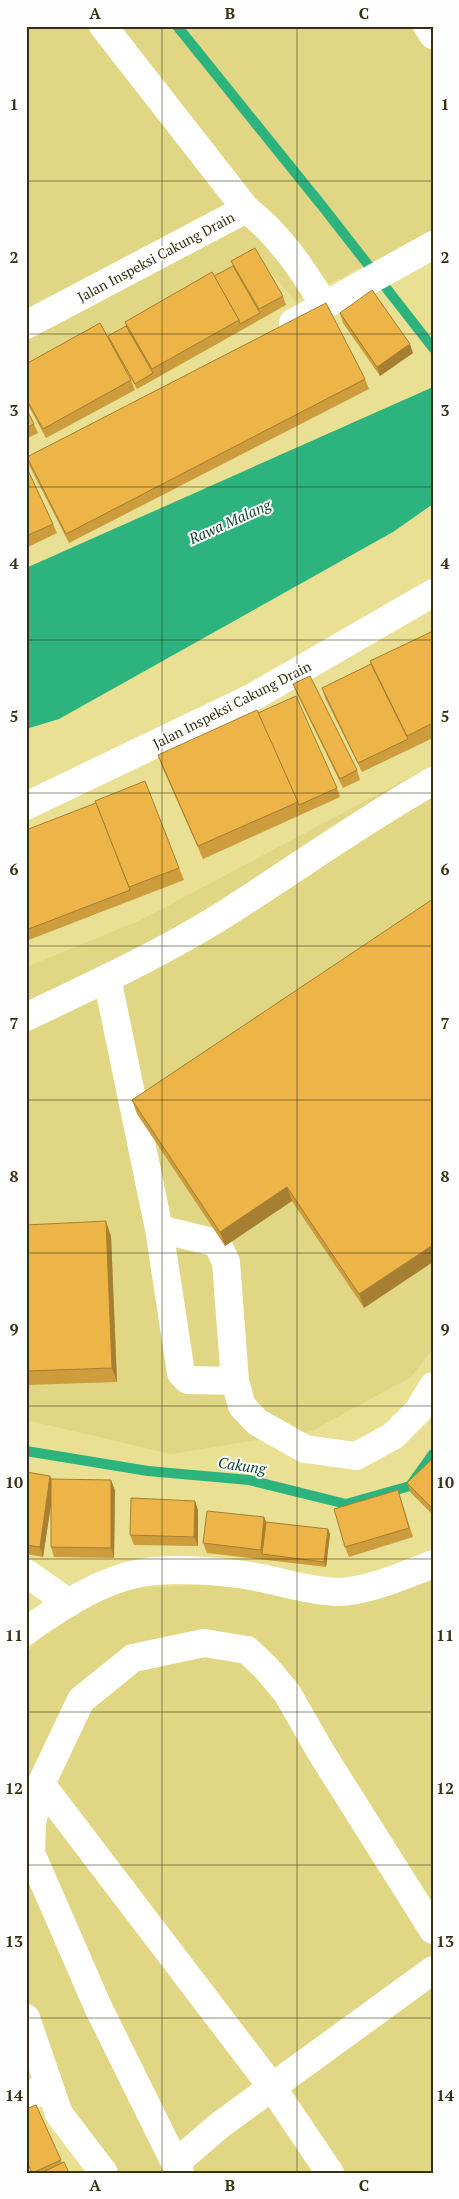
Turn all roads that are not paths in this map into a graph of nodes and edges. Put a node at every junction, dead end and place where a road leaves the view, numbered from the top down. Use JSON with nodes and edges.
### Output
{"nodes":[{"id":1,"x":103,"y":26,"type":"edge"},
{"id":2,"x":427,"y":26,"type":"edge"},
{"id":3,"x":433,"y":35,"type":"edge"},
{"id":4,"x":246,"y":209,"type":"junction"},
{"id":5,"x":433,"y":245,"type":"edge"},
{"id":6,"x":324,"y":304,"type":"junction"},
{"id":7,"x":26,"y":325,"type":"edge"},
{"id":8,"x":274,"y":334,"type":"edge"},
{"id":9,"x":433,"y":594,"type":"edge"},
{"id":10,"x":433,"y":780,"type":"edge"},
{"id":11,"x":26,"y":806,"type":"edge"},
{"id":12,"x":107,"y":978,"type":"junction"},
{"id":13,"x":26,"y":1017,"type":"edge"},
{"id":14,"x":159,"y":1229,"type":"junction"},
{"id":15,"x":235,"y":1381,"type":"junction"},
{"id":16,"x":433,"y":1386,"type":"edge"},
{"id":17,"x":433,"y":1564,"type":"edge"},
{"id":18,"x":26,"y":1573,"type":"edge"},
{"id":19,"x":70,"y":1603,"type":"junction"},
{"id":20,"x":26,"y":1631,"type":"edge"},
{"id":21,"x":42,"y":1784,"type":"junction"},
{"id":22,"x":433,"y":1930,"type":"edge"},
{"id":23,"x":433,"y":1970,"type":"edge"},
{"id":24,"x":26,"y":2018,"type":"edge"},
{"id":25,"x":48,"y":2082,"type":"junction"},
{"id":26,"x":272,"y":2086,"type":"junction"},
{"id":27,"x":26,"y":2102,"type":"edge"},
{"id":28,"x":178,"y":2167,"type":"edge"},
{"id":29,"x":104,"y":2173,"type":"edge"},
{"id":30,"x":330,"y":2173,"type":"edge"}],
"edges":[{"from":1,"to":4,"type":"street"},
{"from":2,"to":3,"type":"street"},
{"from":4,"to":6,"type":"street","name":"Jalan Inspeksi Cakung Drain"},
{"from":4,"to":7,"type":"street","name":"Jalan Inspeksi Cakung Drain"},
{"from":5,"to":6,"type":"street"},
{"from":6,"to":8,"type":"street"},
{"from":9,"to":11,"type":"street","name":"Jalan Inspeksi Cakung Drain"},
{"from":10,"to":12,"type":"street"},
{"from":12,"to":13,"type":"street"},
{"from":12,"to":14,"type":"street"},
{"from":14,"to":15,"type":"street"},
{"from":14,"to":15,"type":"street"},
{"from":15,"to":16,"type":"street"},
{"from":17,"to":19,"type":"street"},
{"from":18,"to":19,"type":"street"},
{"from":19,"to":20,"type":"street"},
{"from":21,"to":22,"type":"street"},
{"from":21,"to":26,"type":"street"},
{"from":21,"to":28,"type":"street"},
{"from":23,"to":26,"type":"street"},
{"from":24,"to":25,"type":"street"},
{"from":25,"to":27,"type":"street"},
{"from":25,"to":29,"type":"street"},
{"from":26,"to":28,"type":"street"},
{"from":26,"to":30,"type":"street"}]}
